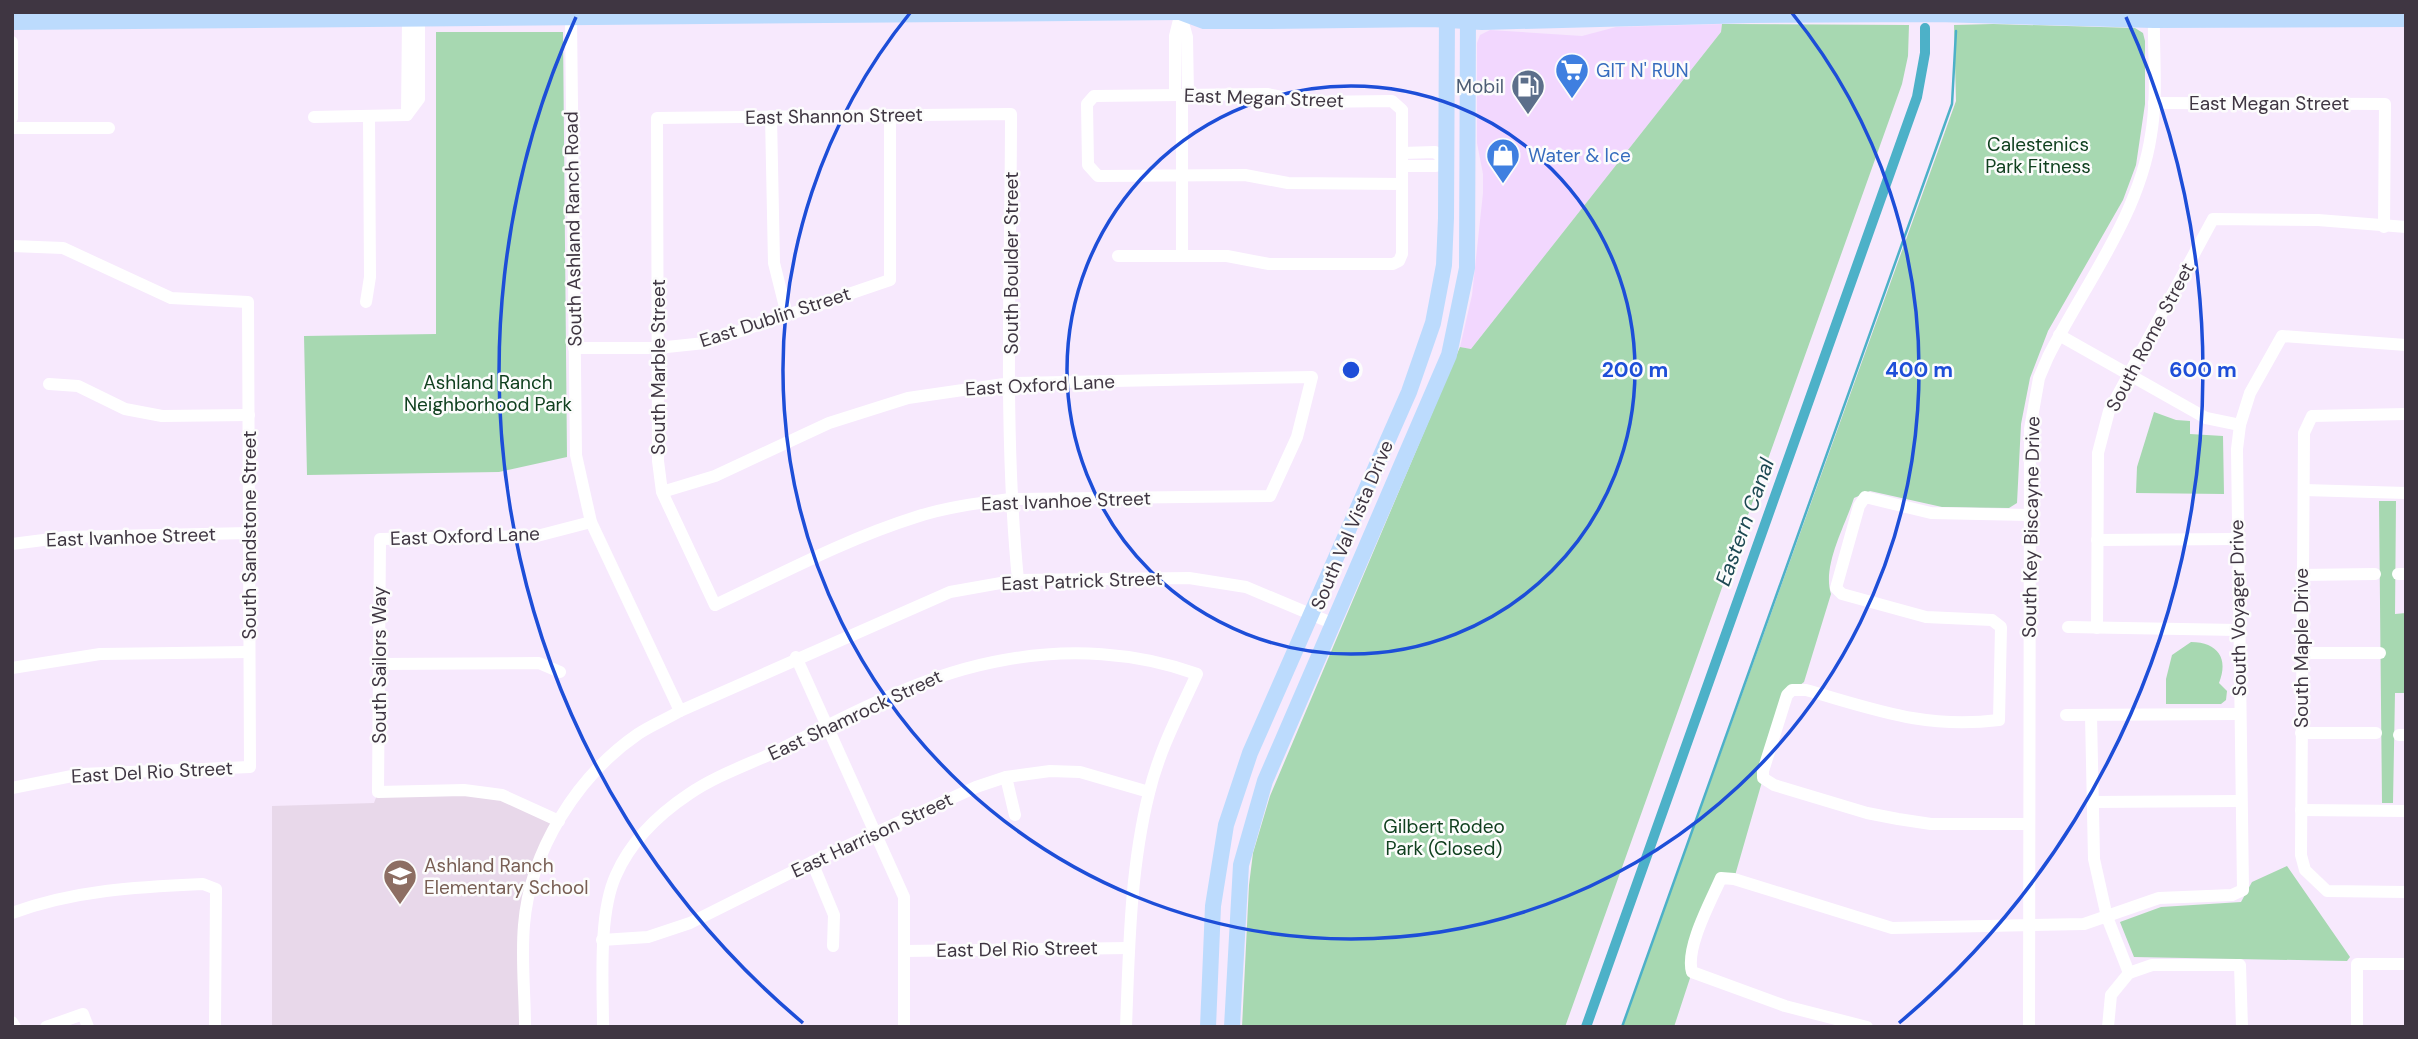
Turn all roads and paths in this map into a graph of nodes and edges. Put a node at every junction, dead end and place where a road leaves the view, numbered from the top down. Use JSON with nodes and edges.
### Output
{"nodes":[{"id":1,"x":1181,"y":12,"type":"edge"},
{"id":2,"x":921,"y":13,"type":"edge"},
{"id":3,"x":1688,"y":14,"type":"edge"},
{"id":4,"x":319,"y":16,"type":"edge"},
{"id":5,"x":1447,"y":16,"type":"edge"},
{"id":6,"x":2154,"y":16,"type":"edge"},
{"id":7,"x":2330,"y":16,"type":"edge"},
{"id":8,"x":1468,"y":17,"type":"edge"},
{"id":9,"x":571,"y":18,"type":"junction"},
{"id":10,"x":414,"y":19,"type":"junction"},
{"id":11,"x":2406,"y":19,"type":"edge"},
{"id":12,"x":12,"y":22,"type":"edge"},
{"id":13,"x":12,"y":42,"type":"edge"},
{"id":14,"x":1182,"y":95,"type":"junction"},
{"id":15,"x":2154,"y":103,"type":"junction"},
{"id":16,"x":1011,"y":114,"type":"joint"},
{"id":17,"x":890,"y":115,"type":"junction"},
{"id":18,"x":771,"y":116,"type":"junction"},
{"id":19,"x":314,"y":117,"type":"dead end"},
{"id":20,"x":369,"y":117,"type":"junction"},
{"id":21,"x":12,"y":118,"type":"edge"},
{"id":22,"x":657,"y":118,"type":"joint"},
{"id":23,"x":12,"y":128,"type":"edge"},
{"id":24,"x":109,"y":128,"type":"dead end"},
{"id":25,"x":1402,"y":159,"type":"junction"},
{"id":26,"x":1468,"y":160,"type":"junction"},
{"id":27,"x":1446,"y":161,"type":"junction"},
{"id":28,"x":1182,"y":176,"type":"junction"},
{"id":29,"x":1402,"y":184,"type":"junction"},
{"id":30,"x":2384,"y":227,"type":"junction"},
{"id":31,"x":2406,"y":227,"type":"edge"},
{"id":32,"x":12,"y":246,"type":"edge"},
{"id":33,"x":1182,"y":256,"type":"junction"},
{"id":34,"x":1118,"y":257,"type":"dead end"},
{"id":35,"x":366,"y":302,"type":"dead end"},
{"id":36,"x":787,"y":315,"type":"junction"},
{"id":37,"x":2059,"y":335,"type":"junction"},
{"id":38,"x":2406,"y":345,"type":"edge"},
{"id":39,"x":574,"y":348,"type":"junction"},
{"id":40,"x":657,"y":348,"type":"junction"},
{"id":41,"x":2131,"y":375,"type":"junction"},
{"id":42,"x":1011,"y":383,"type":"junction"},
{"id":43,"x":49,"y":384,"type":"dead end"},
{"id":44,"x":1406,"y":399,"type":"junction"},
{"id":45,"x":1427,"y":407,"type":"junction"},
{"id":46,"x":2406,"y":414,"type":"edge"},
{"id":47,"x":249,"y":415,"type":"junction"},
{"id":48,"x":2240,"y":425,"type":"junction"},
{"id":49,"x":2304,"y":490,"type":"junction"},
{"id":50,"x":662,"y":492,"type":"junction"},
{"id":51,"x":2406,"y":493,"type":"edge"},
{"id":52,"x":1270,"y":496,"type":"joint"},
{"id":53,"x":1010,"y":499,"type":"junction"},
{"id":54,"x":2029,"y":515,"type":"junction"},
{"id":55,"x":591,"y":522,"type":"junction"},
{"id":56,"x":249,"y":533,"type":"junction"},
{"id":57,"x":380,"y":538,"type":"joint"},
{"id":58,"x":2237,"y":539,"type":"junction"},
{"id":59,"x":2096,"y":540,"type":"junction"},
{"id":60,"x":12,"y":544,"type":"edge"},
{"id":61,"x":2301,"y":575,"type":"junction"},
{"id":62,"x":2375,"y":575,"type":"dead end"},
{"id":63,"x":1018,"y":580,"type":"junction"},
{"id":64,"x":715,"y":605,"type":"joint"},
{"id":65,"x":1314,"y":614,"type":"junction"},
{"id":66,"x":1334,"y":624,"type":"junction"},
{"id":67,"x":2067,"y":627,"type":"dead end"},
{"id":68,"x":2097,"y":628,"type":"junction"},
{"id":69,"x":2238,"y":630,"type":"junction"},
{"id":70,"x":249,"y":652,"type":"junction"},
{"id":71,"x":2301,"y":653,"type":"junction"},
{"id":72,"x":2380,"y":653,"type":"dead end"},
{"id":73,"x":796,"y":657,"type":"junction"},
{"id":74,"x":379,"y":664,"type":"junction"},
{"id":75,"x":12,"y":667,"type":"edge"},
{"id":76,"x":560,"y":673,"type":"dead end"},
{"id":77,"x":680,"y":711,"type":"junction"},
{"id":78,"x":2240,"y":714,"type":"junction"},
{"id":79,"x":2066,"y":715,"type":"dead end"},
{"id":80,"x":2091,"y":715,"type":"junction"},
{"id":81,"x":826,"y":726,"type":"junction"},
{"id":82,"x":2301,"y":733,"type":"junction"},
{"id":83,"x":2376,"y":733,"type":"dead end"},
{"id":84,"x":250,"y":767,"type":"joint"},
{"id":85,"x":1006,"y":777,"type":"junction"},
{"id":86,"x":12,"y":788,"type":"edge"},
{"id":87,"x":1149,"y":792,"type":"junction"},
{"id":88,"x":2240,"y":801,"type":"junction"},
{"id":89,"x":2092,"y":802,"type":"junction"},
{"id":90,"x":2301,"y":810,"type":"junction"},
{"id":91,"x":2406,"y":811,"type":"edge"},
{"id":92,"x":1016,"y":815,"type":"dead end"},
{"id":93,"x":559,"y":821,"type":"junction"},
{"id":94,"x":2028,"y":824,"type":"junction"},
{"id":95,"x":877,"y":832,"type":"junction"},
{"id":96,"x":812,"y":862,"type":"junction"},
{"id":97,"x":2406,"y":892,"type":"edge"},
{"id":98,"x":12,"y":913,"type":"edge"},
{"id":99,"x":2107,"y":917,"type":"junction"},
{"id":100,"x":2030,"y":926,"type":"junction"},
{"id":101,"x":602,"y":940,"type":"junction"},
{"id":102,"x":833,"y":946,"type":"dead end"},
{"id":103,"x":1129,"y":948,"type":"junction"},
{"id":104,"x":904,"y":951,"type":"junction"},
{"id":105,"x":2406,"y":964,"type":"edge"},
{"id":106,"x":2129,"y":973,"type":"junction"},
{"id":107,"x":85,"y":1021,"type":"edge"},
{"id":108,"x":12,"y":1022,"type":"edge"},
{"id":109,"x":15,"y":1027,"type":"edge"},
{"id":110,"x":47,"y":1027,"type":"edge"},
{"id":111,"x":215,"y":1027,"type":"edge"},
{"id":112,"x":525,"y":1027,"type":"edge"},
{"id":113,"x":603,"y":1027,"type":"edge"},
{"id":114,"x":904,"y":1027,"type":"edge"},
{"id":115,"x":1126,"y":1027,"type":"edge"},
{"id":116,"x":1208,"y":1027,"type":"edge"},
{"id":117,"x":1232,"y":1027,"type":"edge"},
{"id":118,"x":1867,"y":1027,"type":"edge"},
{"id":119,"x":2029,"y":1027,"type":"edge"},
{"id":120,"x":2108,"y":1027,"type":"edge"},
{"id":121,"x":2242,"y":1027,"type":"edge"},
{"id":122,"x":2357,"y":1027,"type":"edge"}],
"edges":[{"from":1,"to":2,"type":"main road"},
{"from":1,"to":5,"type":"main road"},
{"from":1,"to":14,"type":"street"},
{"from":2,"to":9,"type":"main road"},
{"from":3,"to":6,"type":"main road"},
{"from":3,"to":8,"type":"main road"},
{"from":4,"to":10,"type":"main road"},
{"from":4,"to":12,"type":"main road"},
{"from":5,"to":8,"type":"main road"},
{"from":5,"to":27,"type":"main road","name":"South Val Vista Drive"},
{"from":6,"to":7,"type":"main road"},
{"from":6,"to":15,"type":"street","name":"South Key Biscayne Drive"},
{"from":7,"to":11,"type":"main road"},
{"from":8,"to":26,"type":"main road","name":"South Val Vista Drive"},
{"from":9,"to":10,"type":"main road"},
{"from":9,"to":39,"type":"street","name":"South Ashland Ranch Road"},
{"from":10,"to":20,"type":"street"},
{"from":13,"to":21,"type":"street"},
{"from":14,"to":25,"type":"street","name":"East Megan Street"},
{"from":14,"to":28,"type":"street"},
{"from":14,"to":28,"type":"street","name":"East Megan Street"},
{"from":15,"to":30,"type":"street","name":"East Megan Street"},
{"from":15,"to":37,"type":"street","name":"South Key Biscayne Drive"},
{"from":16,"to":17,"type":"street","name":"East Shannon Street"},
{"from":16,"to":42,"type":"street","name":"South Boulder Street"},
{"from":17,"to":18,"type":"street","name":"East Shannon Street"},
{"from":17,"to":36,"type":"street","name":"East Dublin Street"},
{"from":18,"to":22,"type":"street","name":"East Shannon Street"},
{"from":18,"to":36,"type":"street"},
{"from":19,"to":20,"type":"street"},
{"from":20,"to":35,"type":"street"},
{"from":22,"to":40,"type":"street","name":"South Marble Street"},
{"from":23,"to":24,"type":"street"},
{"from":25,"to":27,"type":"street"},
{"from":25,"to":29,"type":"street"},
{"from":26,"to":27,"type":"main road"},
{"from":26,"to":45,"type":"main road","name":"South Val Vista Drive"},
{"from":27,"to":44,"type":"main road","name":"South Val Vista Drive"},
{"from":28,"to":29,"type":"street"},
{"from":28,"to":33,"type":"street"},
{"from":29,"to":33,"type":"street"},
{"from":30,"to":31,"type":"street"},
{"from":30,"to":41,"type":"street","name":"South Rome Street"},
{"from":32,"to":47,"type":"street","name":"South Sandstone Street"},
{"from":33,"to":34,"type":"street"},
{"from":36,"to":40,"type":"street","name":"East Dublin Street"},
{"from":37,"to":41,"type":"street"},
{"from":37,"to":54,"type":"street","name":"South Key Biscayne Drive"},
{"from":38,"to":48,"type":"street","name":"South Voyager Drive"},
{"from":39,"to":40,"type":"street","name":"East Dublin Street"},
{"from":39,"to":55,"type":"street","name":"South Ashland Ranch Road"},
{"from":40,"to":50,"type":"street","name":"South Marble Street"},
{"from":41,"to":48,"type":"street"},
{"from":41,"to":59,"type":"street","name":"South Rome Street"},
{"from":42,"to":50,"type":"street","name":"East Oxford Lane"},
{"from":42,"to":52,"type":"street","name":"East Oxford Lane"},
{"from":42,"to":53,"type":"street","name":"South Boulder Street"},
{"from":43,"to":47,"type":"street"},
{"from":44,"to":45,"type":"main road"},
{"from":44,"to":65,"type":"main road","name":"South Val Vista Drive"},
{"from":45,"to":66,"type":"main road","name":"South Val Vista Drive"},
{"from":46,"to":49,"type":"street","name":"South Maple Drive"},
{"from":47,"to":56,"type":"street","name":"South Sandstone Street"},
{"from":48,"to":58,"type":"street","name":"South Voyager Drive"},
{"from":49,"to":51,"type":"street"},
{"from":49,"to":61,"type":"street","name":"South Maple Drive"},
{"from":50,"to":64,"type":"street","name":"South Marble Street"},
{"from":52,"to":53,"type":"street","name":"East Ivanhoe Street"},
{"from":53,"to":63,"type":"street","name":"South Boulder Street"},
{"from":53,"to":64,"type":"street","name":"East Ivanhoe Street"},
{"from":54,"to":94,"type":"street","name":"South Key Biscayne Drive"},
{"from":54,"to":94,"type":"street"},
{"from":55,"to":57,"type":"street","name":"East Oxford Lane"},
{"from":55,"to":77,"type":"street","name":"South Ashland Ranch Road"},
{"from":56,"to":60,"type":"street","name":"East Ivanhoe Street"},
{"from":56,"to":70,"type":"street","name":"South Sandstone Street"},
{"from":57,"to":74,"type":"street","name":"South Sailors Way"},
{"from":58,"to":59,"type":"street"},
{"from":58,"to":69,"type":"street","name":"South Voyager Drive"},
{"from":59,"to":68,"type":"street","name":"South Rome Street"},
{"from":61,"to":62,"type":"street"},
{"from":61,"to":71,"type":"street","name":"South Maple Drive"},
{"from":63,"to":65,"type":"street","name":"East Patrick Street"},
{"from":63,"to":73,"type":"street","name":"East Patrick Street"},
{"from":65,"to":66,"type":"street","name":"East Patrick Street"},
{"from":65,"to":116,"type":"main road","name":"South Val Vista Drive"},
{"from":66,"to":117,"type":"main road","name":"South Val Vista Drive"},
{"from":67,"to":68,"type":"street"},
{"from":68,"to":69,"type":"street"},
{"from":69,"to":78,"type":"street","name":"South Voyager Drive"},
{"from":70,"to":75,"type":"street"},
{"from":70,"to":84,"type":"street","name":"South Sandstone Street"},
{"from":71,"to":72,"type":"street"},
{"from":71,"to":82,"type":"street","name":"South Maple Drive"},
{"from":73,"to":77,"type":"street","name":"East Patrick Street"},
{"from":73,"to":81,"type":"street"},
{"from":74,"to":76,"type":"street"},
{"from":74,"to":93,"type":"street","name":"South Sailors Way"},
{"from":77,"to":93,"type":"street"},
{"from":78,"to":80,"type":"street"},
{"from":78,"to":88,"type":"street","name":"South Voyager Drive"},
{"from":79,"to":80,"type":"street"},
{"from":80,"to":89,"type":"street"},
{"from":81,"to":87,"type":"street","name":"East Shamrock Street"},
{"from":81,"to":95,"type":"street"},
{"from":81,"to":101,"type":"street","name":"East Shamrock Street"},
{"from":82,"to":83,"type":"street"},
{"from":82,"to":90,"type":"street","name":"South Maple Drive"},
{"from":84,"to":86,"type":"street","name":"East Del Rio Street"},
{"from":85,"to":87,"type":"street","name":"East Harrison Street"},
{"from":85,"to":92,"type":"street"},
{"from":85,"to":95,"type":"street","name":"East Harrison Street"},
{"from":87,"to":103,"type":"street"},
{"from":88,"to":89,"type":"street"},
{"from":88,"to":99,"type":"street","name":"South Voyager Drive"},
{"from":89,"to":99,"type":"street"},
{"from":90,"to":91,"type":"street"},
{"from":90,"to":97,"type":"street","name":"South Maple Drive"},
{"from":93,"to":112,"type":"street"},
{"from":94,"to":100,"type":"street","name":"South Key Biscayne Drive"},
{"from":95,"to":96,"type":"street","name":"East Harrison Street"},
{"from":95,"to":104,"type":"street"},
{"from":96,"to":101,"type":"street","name":"East Harrison Street"},
{"from":96,"to":102,"type":"street"},
{"from":98,"to":111,"type":"street"},
{"from":99,"to":100,"type":"street"},
{"from":99,"to":106,"type":"street"},
{"from":100,"to":118,"type":"street"},
{"from":100,"to":119,"type":"street","name":"South Key Biscayne Drive"},
{"from":101,"to":113,"type":"street"},
{"from":103,"to":104,"type":"street","name":"East Del Rio Street"},
{"from":103,"to":115,"type":"street"},
{"from":104,"to":114,"type":"street"},
{"from":105,"to":122,"type":"street"},
{"from":106,"to":120,"type":"street"},
{"from":106,"to":121,"type":"street"},
{"from":107,"to":110,"type":"street"},
{"from":108,"to":109,"type":"street"}]}
